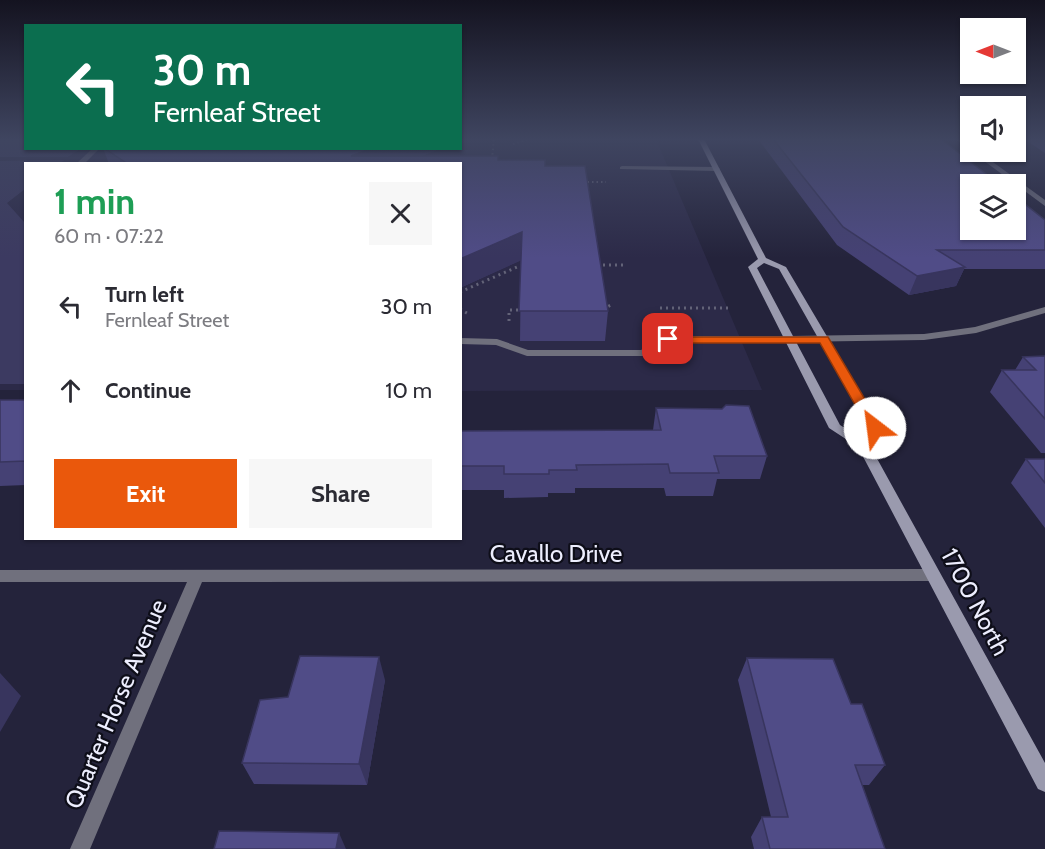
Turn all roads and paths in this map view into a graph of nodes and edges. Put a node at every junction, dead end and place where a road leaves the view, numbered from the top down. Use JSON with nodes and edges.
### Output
{"nodes":[{"id":1,"x":722,"y":179,"type":"edge"},
{"id":2,"x":1011,"y":179,"type":"edge"},
{"id":3,"x":575,"y":182,"type":"edge"},
{"id":4,"x":608,"y":182,"type":"dead end"},
{"id":5,"x":1045,"y":204,"type":"edge"},
{"id":6,"x":763,"y":260,"type":"junction"},
{"id":7,"x":593,"y":265,"type":"edge"},
{"id":8,"x":626,"y":265,"type":"dead end"},
{"id":9,"x":534,"y":268,"type":"edge"},
{"id":10,"x":462,"y":291,"type":"edge"},
{"id":11,"x":602,"y":301,"type":"edge"},
{"id":12,"x":660,"y":308,"type":"dead end"},
{"id":13,"x":731,"y":308,"type":"dead end"},
{"id":14,"x":462,"y":310,"type":"edge"},
{"id":15,"x":532,"y":310,"type":"edge"},
{"id":16,"x":600,"y":310,"type":"edge"},
{"id":17,"x":1045,"y":310,"type":"edge"},
{"id":18,"x":476,"y":319,"type":"dead end"},
{"id":19,"x":509,"y":328,"type":"dead end"},
{"id":20,"x":790,"y":339,"type":"junction"},
{"id":21,"x":824,"y":339,"type":"junction"},
{"id":22,"x":462,"y":341,"type":"edge"},
{"id":23,"x":863,"y":444,"type":"junction"},
{"id":24,"x":933,"y":575,"type":"junction"},
{"id":25,"x":0,"y":576,"type":"edge"},
{"id":26,"x":197,"y":577,"type":"junction"},
{"id":27,"x":1045,"y":782,"type":"edge"},
{"id":28,"x":80,"y":849,"type":"edge"}],
"edges":[{"from":1,"to":6,"type":"street"},
{"from":2,"to":5,"type":"street"},
{"from":3,"to":4,"type":"path"},
{"from":6,"to":20,"type":"street"},
{"from":6,"to":21,"type":"street"},
{"from":7,"to":8,"type":"path"},
{"from":9,"to":10,"type":"path"},
{"from":11,"to":16,"type":"path"},
{"from":12,"to":13,"type":"path"},
{"from":14,"to":18,"type":"path"},
{"from":15,"to":19,"type":"path"},
{"from":17,"to":21,"type":"street"},
{"from":20,"to":21,"type":"street"},
{"from":20,"to":22,"type":"street"},
{"from":20,"to":23,"type":"street"},
{"from":21,"to":23,"type":"street"},
{"from":23,"to":24,"type":"street","name":"1700 North"},
{"from":24,"to":26,"type":"street","name":"Cavallo Drive"},
{"from":24,"to":27,"type":"street","name":"1700 North"},
{"from":25,"to":26,"type":"street","name":"Cavallo Drive"},
{"from":26,"to":28,"type":"street","name":"Quarter Horse Avenue"}]}
